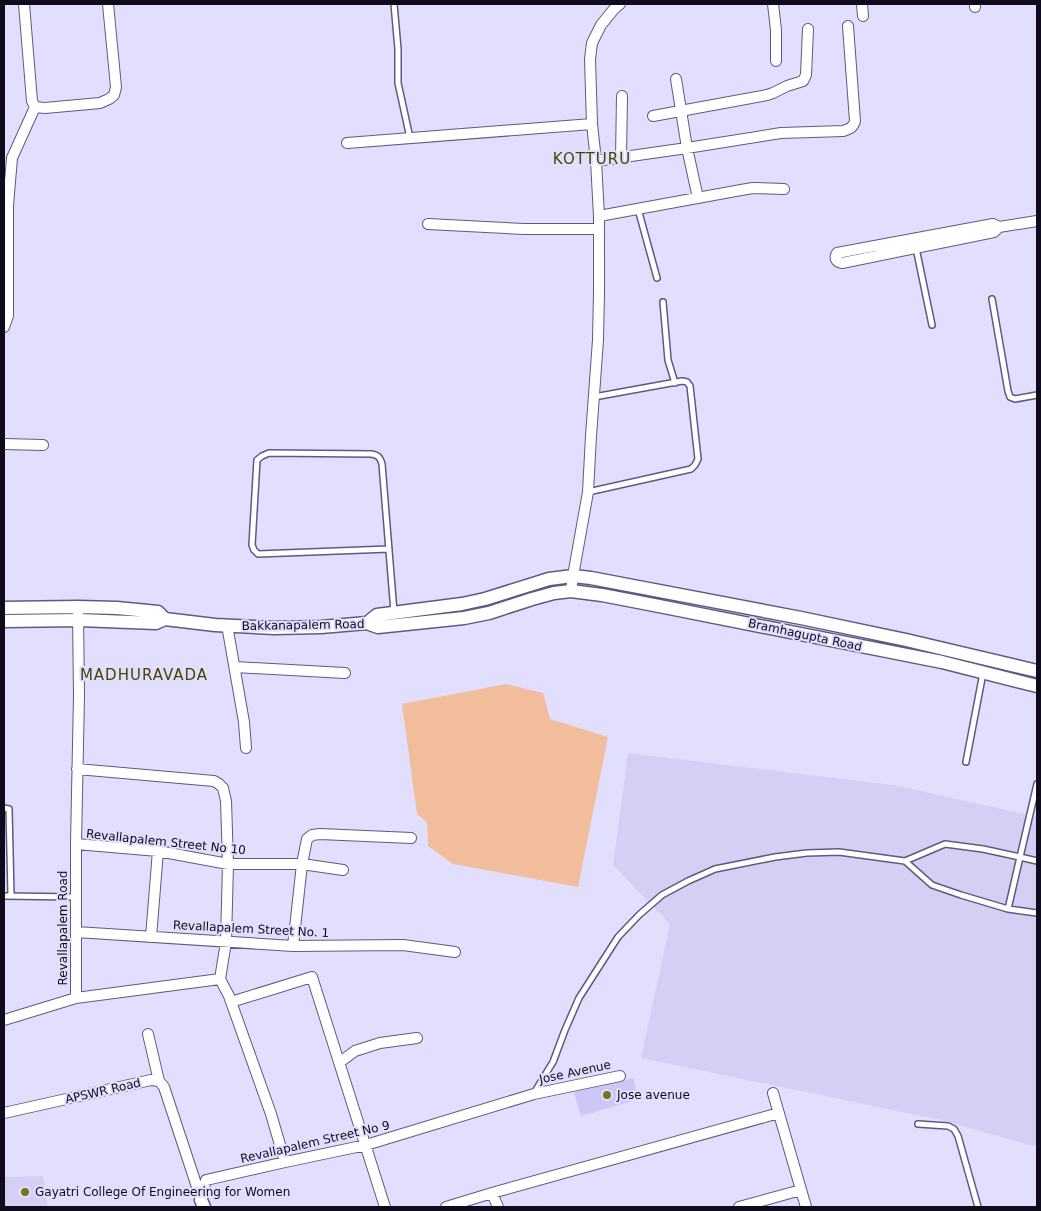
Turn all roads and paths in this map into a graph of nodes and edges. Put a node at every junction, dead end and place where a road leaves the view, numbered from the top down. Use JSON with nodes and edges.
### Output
{"nodes":[{"id":1,"x":24,"y":4,"type":"edge"},
{"id":2,"x":108,"y":4,"type":"edge"},
{"id":3,"x":394,"y":4,"type":"edge"},
{"id":4,"x":620,"y":4,"type":"edge"},
{"id":5,"x":773,"y":4,"type":"edge"},
{"id":6,"x":862,"y":4,"type":"edge"},
{"id":7,"x":863,"y":16,"type":"dead end"},
{"id":8,"x":848,"y":26,"type":"dead end"},
{"id":9,"x":808,"y":29,"type":"dead end"},
{"id":10,"x":776,"y":61,"type":"dead end"},
{"id":11,"x":676,"y":79,"type":"dead end"},
{"id":12,"x":622,"y":96,"type":"dead end"},
{"id":13,"x":35,"y":107,"type":"junction"},
{"id":14,"x":681,"y":110,"type":"junction"},
{"id":15,"x":652,"y":116,"type":"dead end"},
{"id":16,"x":592,"y":124,"type":"junction"},
{"id":17,"x":410,"y":139,"type":"junction"},
{"id":18,"x":347,"y":143,"type":"dead end"},
{"id":19,"x":687,"y":148,"type":"junction"},
{"id":20,"x":621,"y":158,"type":"junction"},
{"id":21,"x":596,"y":161,"type":"junction"},
{"id":22,"x":784,"y":189,"type":"dead end"},
{"id":23,"x":698,"y":198,"type":"junction"},
{"id":24,"x":638,"y":209,"type":"junction"},
{"id":25,"x":598,"y":216,"type":"junction"},
{"id":26,"x":1037,"y":221,"type":"edge"},
{"id":27,"x":428,"y":224,"type":"dead end"},
{"id":28,"x":599,"y":229,"type":"junction"},
{"id":29,"x":915,"y":244,"type":"junction"},
{"id":30,"x":657,"y":278,"type":"dead end"},
{"id":31,"x":992,"y":299,"type":"dead end"},
{"id":32,"x":664,"y":302,"type":"dead end"},
{"id":33,"x":4,"y":326,"type":"edge"},
{"id":34,"x":932,"y":326,"type":"dead end"},
{"id":35,"x":674,"y":383,"type":"junction"},
{"id":36,"x":1037,"y":395,"type":"edge"},
{"id":37,"x":594,"y":398,"type":"junction"},
{"id":38,"x":4,"y":444,"type":"edge"},
{"id":39,"x":43,"y":445,"type":"dead end"},
{"id":40,"x":588,"y":492,"type":"junction"},
{"id":41,"x":389,"y":550,"type":"junction"},
{"id":42,"x":573,"y":576,"type":"junction"},
{"id":43,"x":572,"y":591,"type":"junction"},
{"id":44,"x":4,"y":608,"type":"edge"},
{"id":45,"x":394,"y":612,"type":"junction"},
{"id":46,"x":78,"y":613,"type":"junction"},
{"id":47,"x":4,"y":621,"type":"edge"},
{"id":48,"x":367,"y":623,"type":"junction"},
{"id":49,"x":227,"y":625,"type":"junction"},
{"id":50,"x":234,"y":667,"type":"junction"},
{"id":51,"x":1037,"y":671,"type":"edge"},
{"id":52,"x":345,"y":672,"type":"dead end"},
{"id":53,"x":983,"y":672,"type":"junction"},
{"id":54,"x":1037,"y":686,"type":"edge"},
{"id":55,"x":246,"y":748,"type":"dead end"},
{"id":56,"x":966,"y":762,"type":"dead end"},
{"id":57,"x":77,"y":769,"type":"junction"},
{"id":58,"x":1037,"y":784,"type":"edge"},
{"id":59,"x":4,"y":808,"type":"edge"},
{"id":60,"x":411,"y":838,"type":"dead end"},
{"id":61,"x":76,"y":844,"type":"junction"},
{"id":62,"x":158,"y":851,"type":"junction"},
{"id":63,"x":1020,"y":857,"type":"junction"},
{"id":64,"x":904,"y":861,"type":"junction"},
{"id":65,"x":1037,"y":861,"type":"edge"},
{"id":66,"x":228,"y":864,"type":"junction"},
{"id":67,"x":302,"y":864,"type":"junction"},
{"id":68,"x":343,"y":870,"type":"dead end"},
{"id":69,"x":4,"y":896,"type":"edge"},
{"id":70,"x":11,"y":896,"type":"junction"},
{"id":71,"x":76,"y":898,"type":"junction"},
{"id":72,"x":1008,"y":909,"type":"junction"},
{"id":73,"x":1037,"y":913,"type":"edge"},
{"id":74,"x":76,"y":932,"type":"junction"},
{"id":75,"x":151,"y":937,"type":"junction"},
{"id":76,"x":226,"y":942,"type":"junction"},
{"id":77,"x":293,"y":946,"type":"junction"},
{"id":78,"x":455,"y":952,"type":"dead end"},
{"id":79,"x":220,"y":979,"type":"junction"},
{"id":80,"x":76,"y":998,"type":"junction"},
{"id":81,"x":231,"y":1002,"type":"junction"},
{"id":82,"x":4,"y":1020,"type":"edge"},
{"id":83,"x":148,"y":1034,"type":"dead end"},
{"id":84,"x":417,"y":1038,"type":"dead end"},
{"id":85,"x":340,"y":1062,"type":"junction"},
{"id":86,"x":620,"y":1076,"type":"dead end"},
{"id":87,"x":159,"y":1081,"type":"junction"},
{"id":88,"x":773,"y":1093,"type":"dead end"},
{"id":89,"x":534,"y":1094,"type":"junction"},
{"id":90,"x":4,"y":1113,"type":"edge"},
{"id":91,"x":779,"y":1113,"type":"junction"},
{"id":92,"x":918,"y":1124,"type":"dead end"},
{"id":93,"x":366,"y":1145,"type":"junction"},
{"id":94,"x":285,"y":1162,"type":"junction"},
{"id":95,"x":801,"y":1190,"type":"junction"},
{"id":96,"x":492,"y":1193,"type":"junction"},
{"id":97,"x":202,"y":1204,"type":"edge"},
{"id":98,"x":385,"y":1207,"type":"edge"},
{"id":99,"x":446,"y":1207,"type":"edge"},
{"id":100,"x":498,"y":1207,"type":"edge"},
{"id":101,"x":739,"y":1207,"type":"edge"},
{"id":102,"x":806,"y":1207,"type":"edge"},
{"id":103,"x":978,"y":1207,"type":"edge"}],
"edges":[{"from":1,"to":13,"type":"street"},
{"from":2,"to":13,"type":"street"},
{"from":3,"to":17,"type":"lane"},
{"from":4,"to":16,"type":"street"},
{"from":5,"to":10,"type":"street"},
{"from":6,"to":7,"type":"street"},
{"from":8,"to":19,"type":"street"},
{"from":9,"to":14,"type":"street"},
{"from":11,"to":14,"type":"street"},
{"from":12,"to":20,"type":"street"},
{"from":13,"to":33,"type":"street"},
{"from":14,"to":15,"type":"street"},
{"from":14,"to":19,"type":"street"},
{"from":16,"to":17,"type":"street"},
{"from":16,"to":21,"type":"street"},
{"from":17,"to":18,"type":"street"},
{"from":19,"to":20,"type":"street"},
{"from":19,"to":23,"type":"street"},
{"from":20,"to":21,"type":"street"},
{"from":21,"to":25,"type":"street"},
{"from":22,"to":23,"type":"street"},
{"from":23,"to":24,"type":"street"},
{"from":24,"to":25,"type":"street"},
{"from":24,"to":30,"type":"lane"},
{"from":25,"to":28,"type":"street"},
{"from":26,"to":29,"type":"street"},
{"from":27,"to":28,"type":"street"},
{"from":28,"to":37,"type":"street"},
{"from":29,"to":29,"type":"street"},
{"from":29,"to":34,"type":"lane"},
{"from":31,"to":36,"type":"lane"},
{"from":32,"to":35,"type":"lane"},
{"from":35,"to":37,"type":"lane"},
{"from":35,"to":40,"type":"lane"},
{"from":37,"to":40,"type":"street"},
{"from":38,"to":39,"type":"street"},
{"from":40,"to":42,"type":"street"},
{"from":41,"to":41,"type":"lane"},
{"from":41,"to":45,"type":"lane"},
{"from":42,"to":43,"type":"street"},
{"from":42,"to":45,"type":"street","name":"Bramhagupta Road"},
{"from":42,"to":51,"type":"street","name":"Bramhagupta Road"},
{"from":43,"to":48,"type":"street","name":"Bakkanapalem Road"},
{"from":43,"to":53,"type":"street","name":"Bramhagupta Road"},
{"from":44,"to":46,"type":"street","name":"Bakkanapalem Road"},
{"from":45,"to":48,"type":"street","name":"Bramhagupta Road"},
{"from":46,"to":47,"type":"street"},
{"from":46,"to":49,"type":"street","name":"Bakkanapalem Road"},
{"from":46,"to":57,"type":"street","name":"Revallapalem Road"},
{"from":48,"to":49,"type":"street","name":"Bakkanapalem Road"},
{"from":49,"to":50,"type":"street"},
{"from":50,"to":52,"type":"street"},
{"from":50,"to":55,"type":"street"},
{"from":53,"to":54,"type":"street","name":"Bramhagupta Road"},
{"from":53,"to":56,"type":"lane"},
{"from":57,"to":61,"type":"street","name":"Revallapalem Road"},
{"from":57,"to":66,"type":"street"},
{"from":58,"to":63,"type":"lane"},
{"from":59,"to":70,"type":"lane"},
{"from":60,"to":67,"type":"street"},
{"from":61,"to":62,"type":"street","name":"Revallapalem Street No 10"},
{"from":61,"to":71,"type":"street","name":"Revallapalem Road"},
{"from":62,"to":66,"type":"street","name":"Revallapalem Street No 10"},
{"from":62,"to":75,"type":"street"},
{"from":63,"to":64,"type":"lane"},
{"from":63,"to":65,"type":"lane"},
{"from":63,"to":72,"type":"lane"},
{"from":64,"to":72,"type":"lane"},
{"from":64,"to":89,"type":"lane"},
{"from":66,"to":67,"type":"street","name":"Revallapalem Street No 10"},
{"from":66,"to":76,"type":"street"},
{"from":67,"to":68,"type":"street","name":"Revallapalem Street No 10"},
{"from":67,"to":77,"type":"street"},
{"from":69,"to":70,"type":"lane"},
{"from":70,"to":71,"type":"lane"},
{"from":71,"to":74,"type":"street","name":"Revallapalem Road"},
{"from":72,"to":73,"type":"lane"},
{"from":74,"to":75,"type":"street","name":"Revallapalem Street No. 1"},
{"from":74,"to":80,"type":"street","name":"Revallapalem Road"},
{"from":75,"to":76,"type":"street","name":"Revallapalem Street No. 1"},
{"from":76,"to":77,"type":"street","name":"Revallapalem Street No. 1"},
{"from":76,"to":79,"type":"street"},
{"from":77,"to":78,"type":"street","name":"Revallapalem Street No. 1"},
{"from":79,"to":80,"type":"street","name":"Revallapalem Road"},
{"from":79,"to":81,"type":"street"},
{"from":80,"to":82,"type":"street"},
{"from":81,"to":85,"type":"street"},
{"from":81,"to":94,"type":"street"},
{"from":83,"to":87,"type":"street"},
{"from":84,"to":85,"type":"street"},
{"from":85,"to":93,"type":"street"},
{"from":86,"to":89,"type":"street","name":"Jose Avenue"},
{"from":87,"to":90,"type":"street","name":"APSWR Road"},
{"from":87,"to":97,"type":"street","name":"APSWR Road"},
{"from":88,"to":91,"type":"street"},
{"from":89,"to":93,"type":"street","name":"Revallapalem Street No 9"},
{"from":91,"to":95,"type":"street"},
{"from":91,"to":96,"type":"street"},
{"from":92,"to":103,"type":"lane"},
{"from":93,"to":94,"type":"street","name":"Revallapalem Street No 9"},
{"from":93,"to":98,"type":"street"},
{"from":94,"to":97,"type":"street","name":"Revallapalem Street No 9"},
{"from":95,"to":101,"type":"street"},
{"from":95,"to":102,"type":"street"},
{"from":96,"to":99,"type":"street"},
{"from":96,"to":100,"type":"street"}]}
